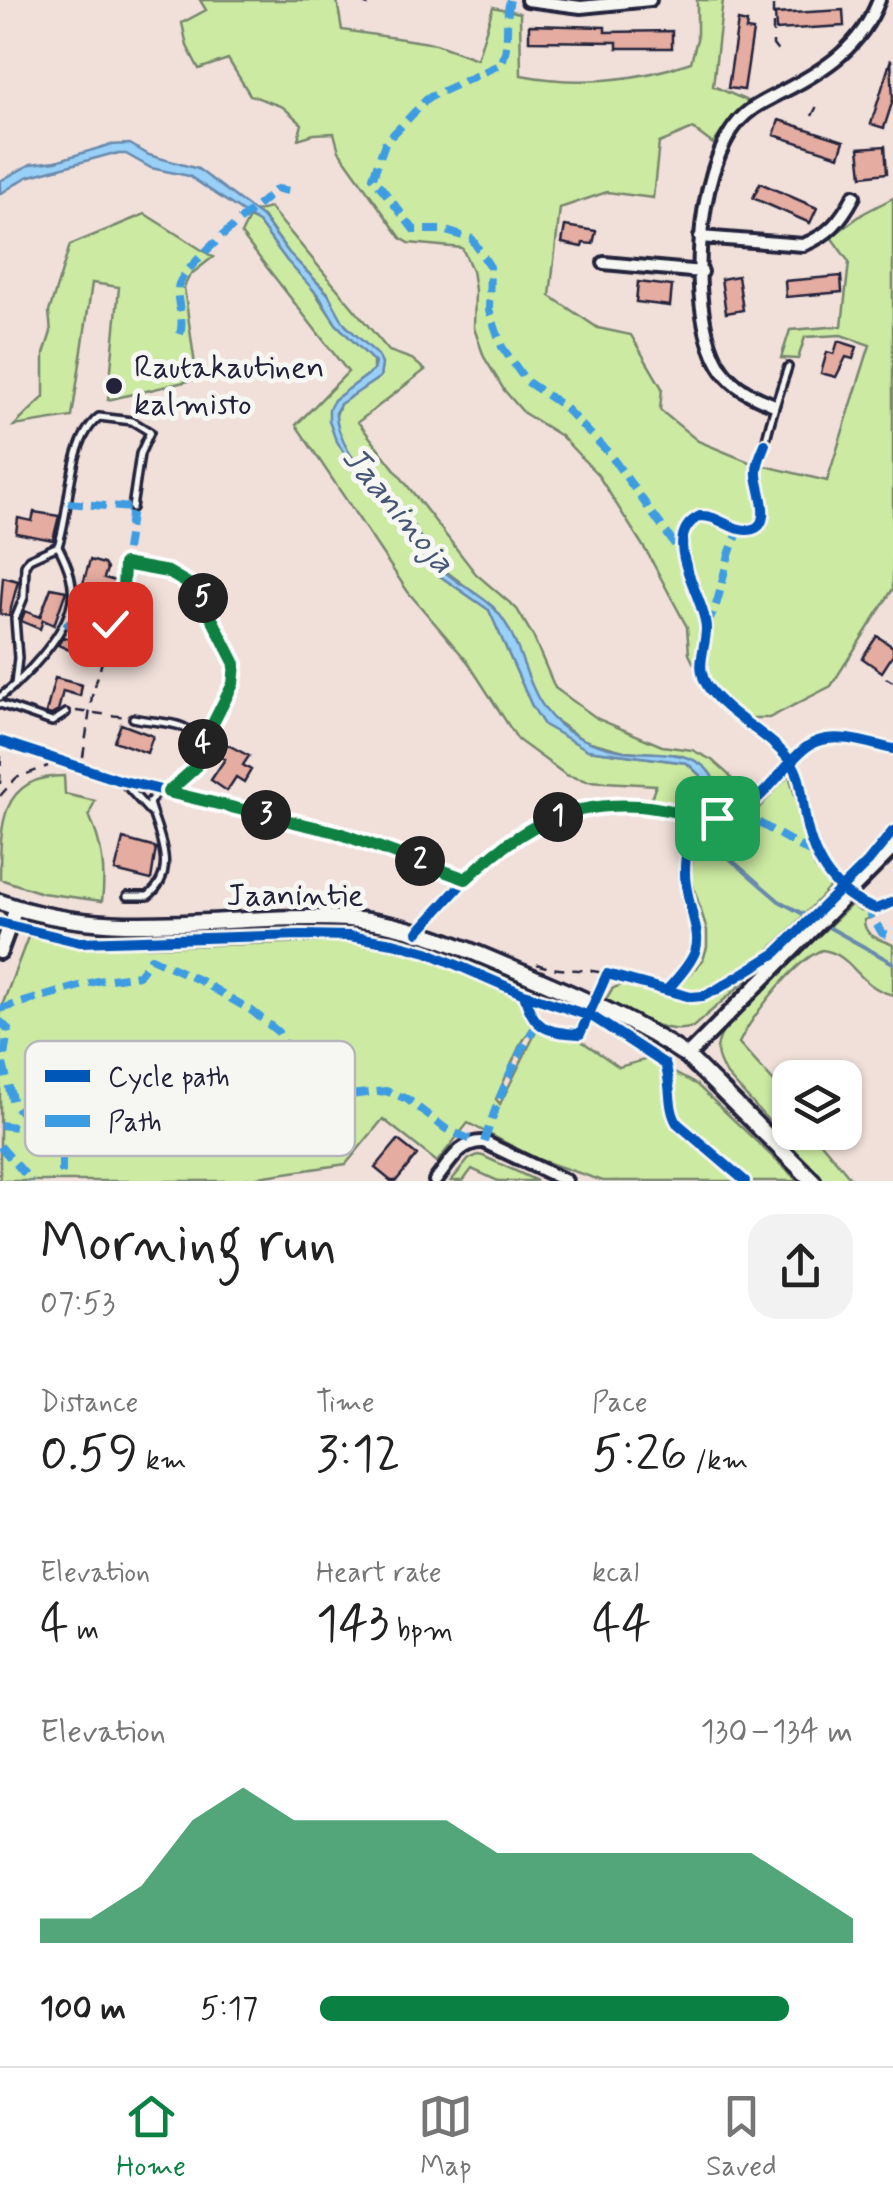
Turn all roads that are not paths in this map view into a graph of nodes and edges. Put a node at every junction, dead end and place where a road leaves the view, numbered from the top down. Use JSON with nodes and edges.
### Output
{"nodes":[{"id":1,"x":527,"y":0,"type":"edge"},
{"id":2,"x":650,"y":0,"type":"edge"},
{"id":3,"x":879,"y":0,"type":"edge"},
{"id":4,"x":854,"y":196,"type":"dead end"},
{"id":5,"x":700,"y":236,"type":"junction"},
{"id":6,"x":604,"y":263,"type":"dead end"},
{"id":7,"x":702,"y":272,"type":"junction"},
{"id":8,"x":788,"y":367,"type":"dead end"},
{"id":9,"x":772,"y":404,"type":"junction"},
{"id":10,"x":765,"y":444,"type":"dead end"},
{"id":11,"x":132,"y":508,"type":"dead end"},
{"id":12,"x":58,"y":546,"type":"junction"},
{"id":13,"x":16,"y":685,"type":"junction"},
{"id":14,"x":0,"y":700,"type":"edge"},
{"id":15,"x":66,"y":712,"type":"road end"},
{"id":16,"x":134,"y":718,"type":"road end"},
{"id":17,"x":0,"y":741,"type":"edge"},
{"id":18,"x":119,"y":780,"type":"junction"},
{"id":19,"x":158,"y":790,"type":"junction"},
{"id":20,"x":168,"y":792,"type":"junction"},
{"id":21,"x":152,"y":814,"type":"junction"},
{"id":22,"x":893,"y":848,"type":"edge"},
{"id":23,"x":126,"y":896,"type":"dead end"},
{"id":24,"x":0,"y":902,"type":"edge"},
{"id":25,"x":16,"y":908,"type":"junction"},
{"id":26,"x":418,"y":932,"type":"junction"},
{"id":27,"x":0,"y":952,"type":"edge"},
{"id":28,"x":687,"y":1056,"type":"junction"},
{"id":29,"x":435,"y":1181,"type":"edge"},
{"id":30,"x":566,"y":1181,"type":"edge"},
{"id":31,"x":813,"y":1181,"type":"edge"}],
"edges":[{"from":1,"to":2,"type":"street"},
{"from":3,"to":5,"type":"street"},
{"from":4,"to":5,"type":"street"},
{"from":5,"to":7,"type":"street"},
{"from":6,"to":7,"type":"street"},
{"from":7,"to":9,"type":"street"},
{"from":8,"to":9,"type":"lane"},
{"from":9,"to":10,"type":"lane"},
{"from":11,"to":12,"type":"lane"},
{"from":12,"to":13,"type":"lane"},
{"from":12,"to":13,"type":"lane"},
{"from":13,"to":14,"type":"lane"},
{"from":14,"to":15,"type":"lane"},
{"from":16,"to":20,"type":"lane"},
{"from":17,"to":18,"type":"lane"},
{"from":18,"to":19,"type":"lane"},
{"from":18,"to":21,"type":"lane"},
{"from":19,"to":20,"type":"lane"},
{"from":19,"to":21,"type":"lane"},
{"from":20,"to":26,"type":"lane"},
{"from":21,"to":23,"type":"lane"},
{"from":22,"to":28,"type":"street"},
{"from":24,"to":25,"type":"main road","name":"Jaanintie"},
{"from":25,"to":26,"type":"main road","name":"Jaanintie"},
{"from":25,"to":27,"type":"street"},
{"from":26,"to":28,"type":"main road","name":"Jaanintie"},
{"from":28,"to":31,"type":"main road","name":"Jaanintie"},
{"from":29,"to":30,"type":"street"}]}
